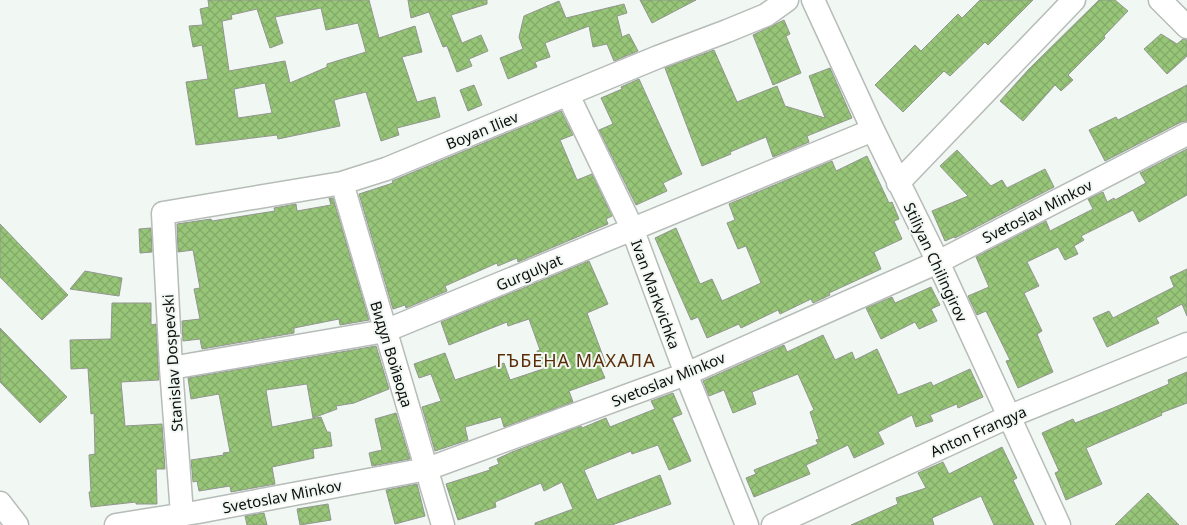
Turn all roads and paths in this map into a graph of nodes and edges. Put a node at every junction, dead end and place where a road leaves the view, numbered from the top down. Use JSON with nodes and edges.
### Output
{"nodes":[{"id":1,"x":787,"y":0,"type":"edge"},
{"id":2,"x":813,"y":0,"type":"edge"},
{"id":3,"x":1074,"y":0,"type":"edge"},
{"id":4,"x":1160,"y":0,"type":"edge"},
{"id":5,"x":1187,"y":28,"type":"edge"},
{"id":6,"x":568,"y":95,"type":"junction"},
{"id":7,"x":873,"y":130,"type":"junction"},
{"id":8,"x":1187,"y":134,"type":"edge"},
{"id":9,"x":342,"y":183,"type":"junction"},
{"id":10,"x":898,"y":183,"type":"junction"},
{"id":11,"x":163,"y":213,"type":"joint"},
{"id":12,"x":632,"y":228,"type":"junction"},
{"id":13,"x":938,"y":262,"type":"junction"},
{"id":14,"x":385,"y":331,"type":"junction"},
{"id":15,"x":1187,"y":344,"type":"edge"},
{"id":16,"x":171,"y":368,"type":"junction"},
{"id":17,"x":686,"y":374,"type":"junction"},
{"id":18,"x":1008,"y":416,"type":"junction"},
{"id":19,"x":426,"y":469,"type":"junction"},
{"id":20,"x":0,"y":503,"type":"edge"},
{"id":21,"x":182,"y":514,"type":"junction"},
{"id":22,"x":16,"y":525,"type":"edge"},
{"id":23,"x":116,"y":525,"type":"edge"},
{"id":24,"x":443,"y":525,"type":"edge"},
{"id":25,"x":747,"y":525,"type":"edge"},
{"id":26,"x":773,"y":525,"type":"edge"},
{"id":27,"x":1059,"y":525,"type":"edge"}],
"edges":[{"from":1,"to":6,"type":"street","name":"Boyan Iliev"},
{"from":2,"to":7,"type":"street","name":"Stiliyan Chilingirov"},
{"from":3,"to":10,"type":"street"},
{"from":4,"to":5,"type":"street"},
{"from":6,"to":9,"type":"street","name":"Boyan Iliev"},
{"from":6,"to":12,"type":"street","name":"Ivan Markvichka"},
{"from":7,"to":10,"type":"street","name":"Stiliyan Chilingirov"},
{"from":7,"to":12,"type":"street","name":"Gurgulyat"},
{"from":8,"to":13,"type":"street","name":"Svetoslav Minkov"},
{"from":9,"to":11,"type":"street","name":"Boyan Iliev"},
{"from":9,"to":14,"type":"street","name":"Видул Войвода"},
{"from":10,"to":13,"type":"street","name":"Stiliyan Chilingirov"},
{"from":11,"to":16,"type":"street","name":"Stanislav Dospevski"},
{"from":12,"to":14,"type":"street","name":"Gurgulyat"},
{"from":12,"to":17,"type":"street","name":"Ivan Markvichka"},
{"from":13,"to":17,"type":"street","name":"Svetoslav Minkov"},
{"from":13,"to":18,"type":"street","name":"Stiliyan Chilingirov"},
{"from":14,"to":16,"type":"street","name":"Gurgulyat"},
{"from":14,"to":19,"type":"street","name":"Видул Войвода"},
{"from":15,"to":18,"type":"street","name":"Anton Frangya"},
{"from":16,"to":21,"type":"street","name":"Stanislav Dospevski"},
{"from":17,"to":19,"type":"street","name":"Svetoslav Minkov"},
{"from":17,"to":25,"type":"street","name":"Ivan Markvichka"},
{"from":18,"to":26,"type":"street","name":"Anton Frangya"},
{"from":18,"to":27,"type":"street","name":"Stiliyan Chilingirov"},
{"from":19,"to":21,"type":"street","name":"Svetoslav Minkov"},
{"from":19,"to":24,"type":"street","name":"Видул Войвода"},
{"from":20,"to":22,"type":"street"},
{"from":21,"to":23,"type":"street","name":"Svetoslav Minkov"}]}
